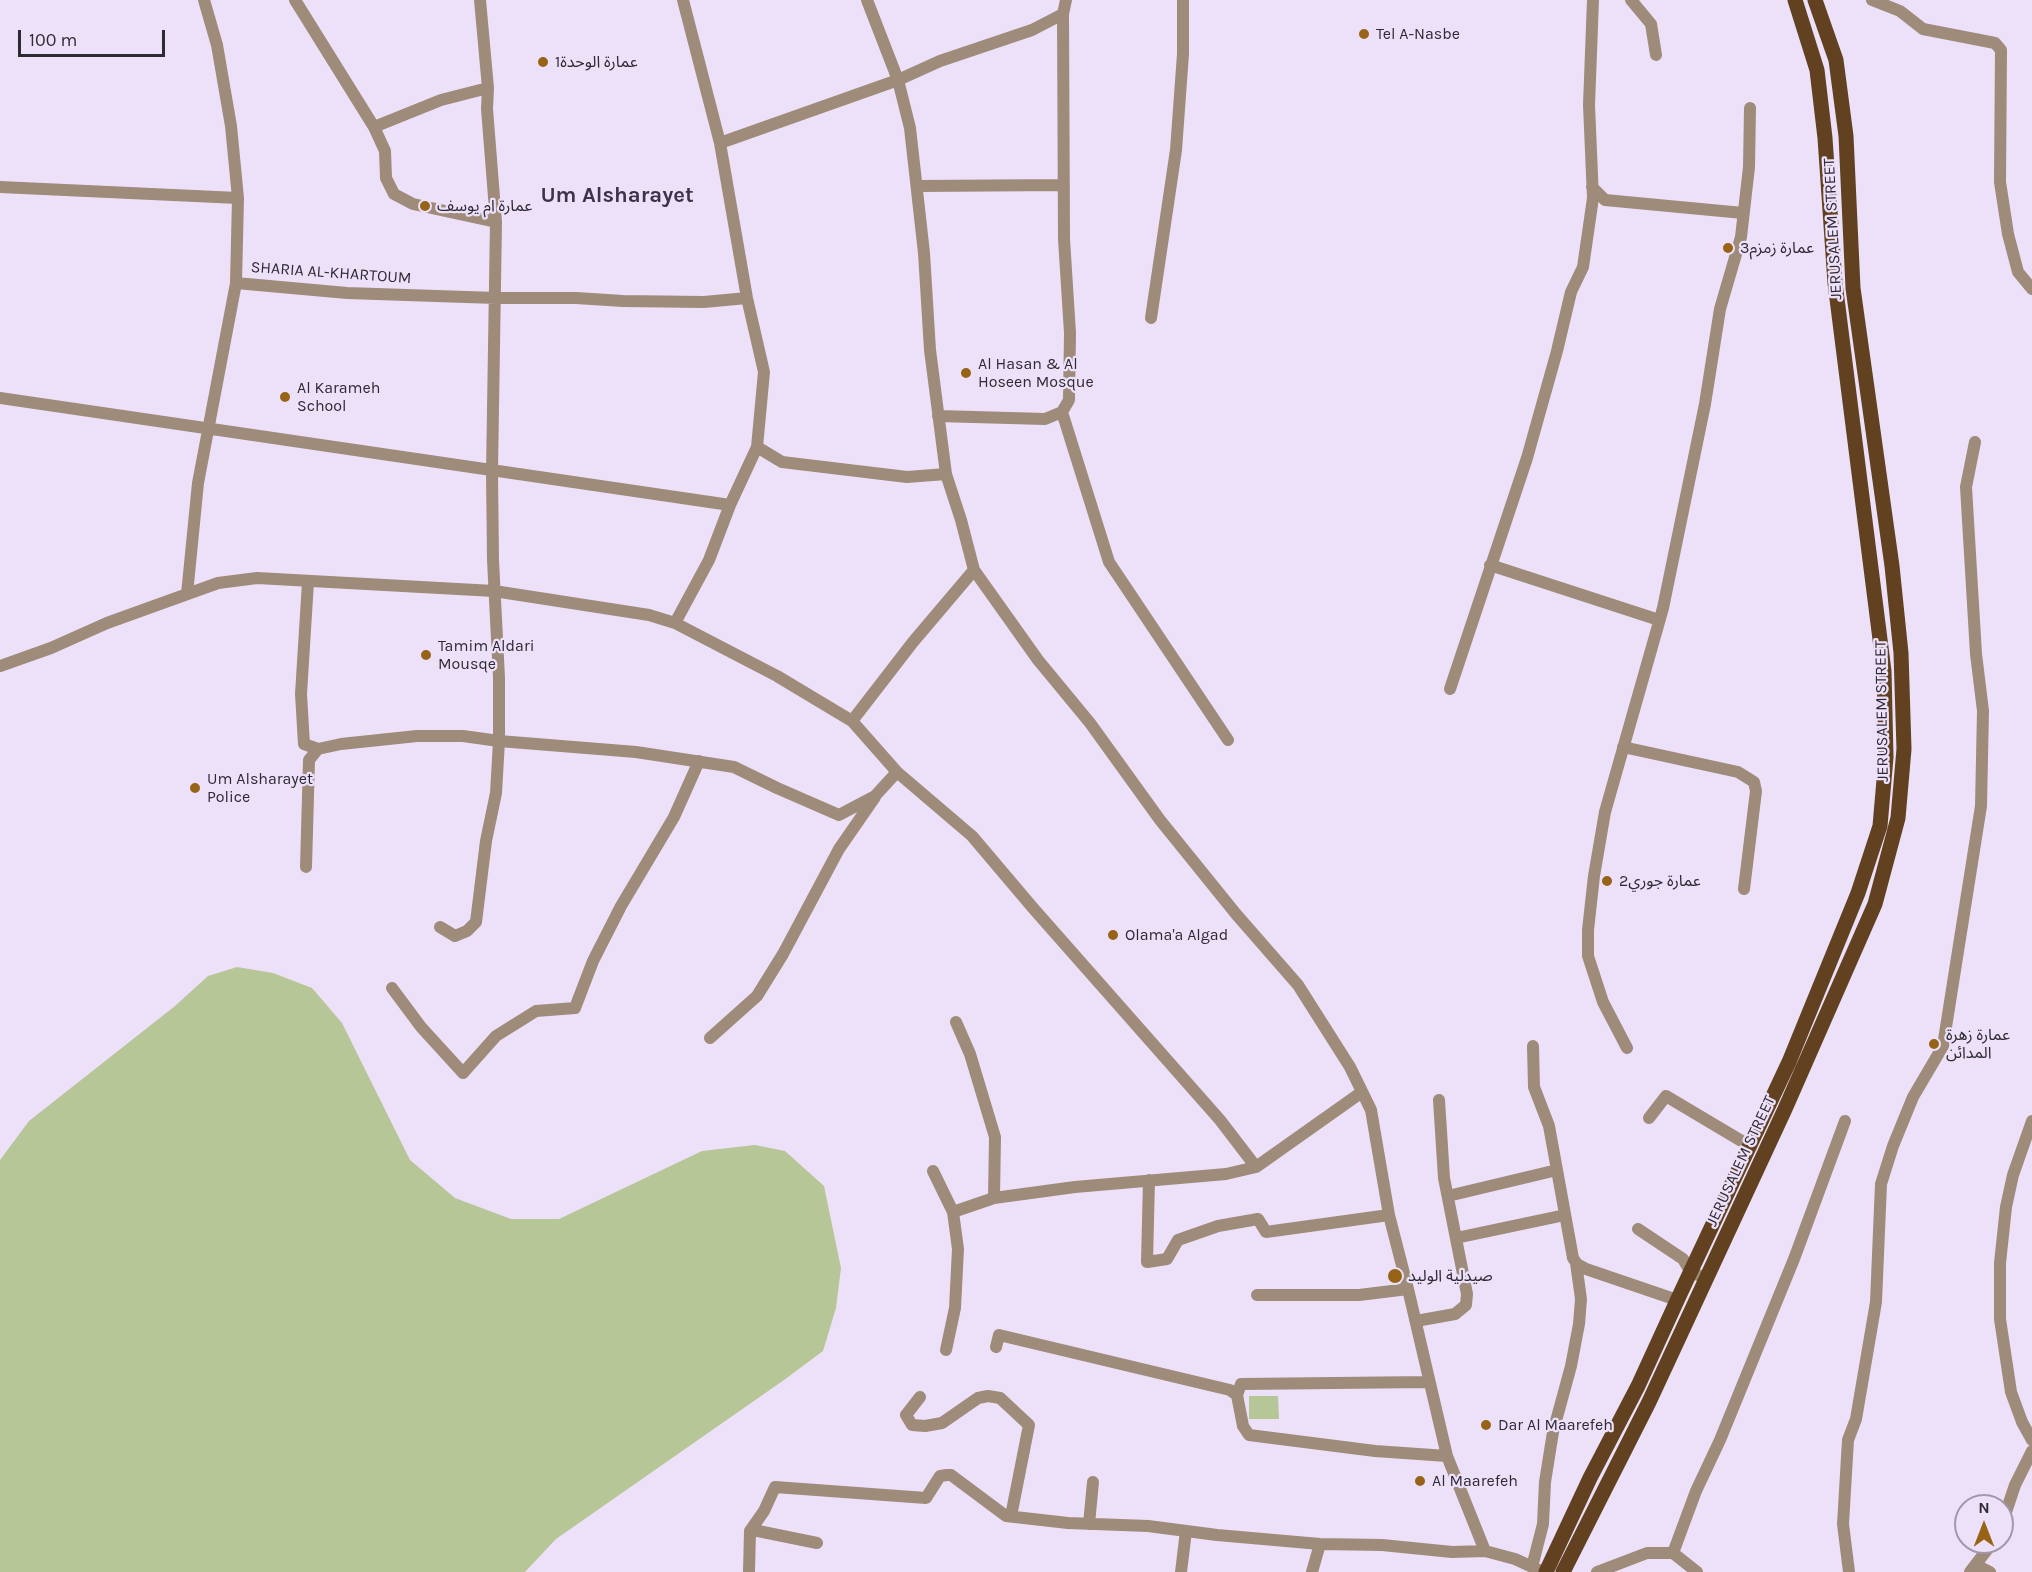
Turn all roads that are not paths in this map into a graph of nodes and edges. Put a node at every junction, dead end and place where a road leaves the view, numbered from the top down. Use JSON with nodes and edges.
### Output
{"nodes":[{"id":1,"x":204,"y":0,"type":"edge"},
{"id":2,"x":295,"y":0,"type":"edge"},
{"id":3,"x":480,"y":0,"type":"edge"},
{"id":4,"x":684,"y":0,"type":"edge"},
{"id":5,"x":867,"y":0,"type":"edge"},
{"id":6,"x":1066,"y":0,"type":"edge"},
{"id":7,"x":1183,"y":0,"type":"edge"},
{"id":8,"x":1593,"y":0,"type":"edge"},
{"id":9,"x":1631,"y":0,"type":"edge"},
{"id":10,"x":1795,"y":0,"type":"edge"},
{"id":11,"x":1815,"y":0,"type":"edge"},
{"id":12,"x":1872,"y":0,"type":"edge"},
{"id":13,"x":1063,"y":14,"type":"junction"},
{"id":14,"x":1656,"y":55,"type":"dead end"},
{"id":15,"x":898,"y":80,"type":"junction"},
{"id":16,"x":488,"y":88,"type":"junction"},
{"id":17,"x":1750,"y":108,"type":"dead end"},
{"id":18,"x":374,"y":127,"type":"junction"},
{"id":19,"x":720,"y":143,"type":"junction"},
{"id":20,"x":1064,"y":185,"type":"junction"},
{"id":21,"x":916,"y":186,"type":"junction"},
{"id":22,"x":0,"y":187,"type":"edge"},
{"id":23,"x":1592,"y":187,"type":"junction"},
{"id":24,"x":238,"y":198,"type":"junction"},
{"id":25,"x":1743,"y":213,"type":"junction"},
{"id":26,"x":495,"y":222,"type":"junction"},
{"id":27,"x":1835,"y":283,"type":"junction"},
{"id":28,"x":236,"y":284,"type":"junction"},
{"id":29,"x":1853,"y":288,"type":"junction"},
{"id":30,"x":2032,"y":289,"type":"edge"},
{"id":31,"x":495,"y":298,"type":"junction"},
{"id":32,"x":747,"y":298,"type":"junction"},
{"id":33,"x":1151,"y":318,"type":"dead end"},
{"id":34,"x":0,"y":398,"type":"edge"},
{"id":35,"x":1062,"y":412,"type":"junction"},
{"id":36,"x":938,"y":416,"type":"junction"},
{"id":37,"x":208,"y":428,"type":"junction"},
{"id":38,"x":1975,"y":442,"type":"dead end"},
{"id":39,"x":757,"y":447,"type":"junction"},
{"id":40,"x":492,"y":471,"type":"junction"},
{"id":41,"x":946,"y":474,"type":"junction"},
{"id":42,"x":730,"y":505,"type":"junction"},
{"id":43,"x":1490,"y":566,"type":"junction"},
{"id":44,"x":974,"y":570,"type":"junction"},
{"id":45,"x":308,"y":582,"type":"junction"},
{"id":46,"x":494,"y":591,"type":"junction"},
{"id":47,"x":187,"y":594,"type":"junction"},
{"id":48,"x":1659,"y":620,"type":"junction"},
{"id":49,"x":675,"y":623,"type":"junction"},
{"id":50,"x":0,"y":666,"type":"edge"},
{"id":51,"x":1450,"y":689,"type":"dead end"},
{"id":52,"x":852,"y":720,"type":"junction"},
{"id":53,"x":1228,"y":740,"type":"dead end"},
{"id":54,"x":499,"y":741,"type":"junction"},
{"id":55,"x":1623,"y":747,"type":"junction"},
{"id":56,"x":318,"y":749,"type":"junction"},
{"id":57,"x":699,"y":761,"type":"junction"},
{"id":58,"x":897,"y":772,"type":"junction"},
{"id":59,"x":875,"y":796,"type":"junction"},
{"id":60,"x":306,"y":867,"type":"dead end"},
{"id":61,"x":1744,"y":889,"type":"dead end"},
{"id":62,"x":440,"y":927,"type":"dead end"},
{"id":63,"x":392,"y":988,"type":"dead end"},
{"id":64,"x":956,"y":1022,"type":"dead end"},
{"id":65,"x":710,"y":1038,"type":"dead end"},
{"id":66,"x":1533,"y":1046,"type":"dead end"},
{"id":67,"x":1627,"y":1048,"type":"dead end"},
{"id":68,"x":1362,"y":1092,"type":"junction"},
{"id":69,"x":1439,"y":1100,"type":"dead end"},
{"id":70,"x":1649,"y":1118,"type":"dead end"},
{"id":71,"x":1845,"y":1121,"type":"dead end"},
{"id":72,"x":2032,"y":1121,"type":"edge"},
{"id":73,"x":1750,"y":1146,"type":"junction"},
{"id":74,"x":1256,"y":1167,"type":"junction"},
{"id":75,"x":1557,"y":1170,"type":"junction"},
{"id":76,"x":933,"y":1171,"type":"dead end"},
{"id":77,"x":1149,"y":1180,"type":"junction"},
{"id":78,"x":1448,"y":1196,"type":"junction"},
{"id":79,"x":994,"y":1198,"type":"junction"},
{"id":80,"x":953,"y":1212,"type":"junction"},
{"id":81,"x":1389,"y":1215,"type":"junction"},
{"id":82,"x":1564,"y":1215,"type":"junction"},
{"id":83,"x":1638,"y":1229,"type":"dead end"},
{"id":84,"x":1456,"y":1238,"type":"junction"},
{"id":85,"x":1576,"y":1263,"type":"junction"},
{"id":86,"x":1690,"y":1271,"type":"junction"},
{"id":87,"x":1706,"y":1279,"type":"junction"},
{"id":88,"x":1408,"y":1288,"type":"junction"},
{"id":89,"x":1257,"y":1295,"type":"dead end"},
{"id":90,"x":1677,"y":1300,"type":"junction"},
{"id":91,"x":1416,"y":1321,"type":"junction"},
{"id":92,"x":996,"y":1347,"type":"dead end"},
{"id":93,"x":946,"y":1350,"type":"dead end"},
{"id":94,"x":1428,"y":1382,"type":"junction"},
{"id":95,"x":1237,"y":1395,"type":"junction"},
{"id":96,"x":920,"y":1397,"type":"dead end"},
{"id":97,"x":2032,"y":1440,"type":"edge"},
{"id":98,"x":2032,"y":1451,"type":"edge"},
{"id":99,"x":1447,"y":1456,"type":"junction"},
{"id":100,"x":1093,"y":1482,"type":"dead end"},
{"id":101,"x":2012,"y":1494,"type":"edge"},
{"id":102,"x":1011,"y":1516,"type":"junction"},
{"id":103,"x":1089,"y":1524,"type":"junction"},
{"id":104,"x":750,"y":1531,"type":"junction"},
{"id":105,"x":1186,"y":1531,"type":"junction"},
{"id":106,"x":817,"y":1543,"type":"dead end"},
{"id":107,"x":1320,"y":1544,"type":"junction"},
{"id":108,"x":1485,"y":1551,"type":"junction"},
{"id":109,"x":1673,"y":1553,"type":"junction"},
{"id":110,"x":1984,"y":1554,"type":"edge"},
{"id":111,"x":1973,"y":1568,"type":"edge"},
{"id":112,"x":1540,"y":1570,"type":"edge"},
{"id":113,"x":749,"y":1572,"type":"edge"},
{"id":114,"x":1181,"y":1572,"type":"edge"},
{"id":115,"x":1312,"y":1572,"type":"edge"},
{"id":116,"x":1563,"y":1572,"type":"edge"},
{"id":117,"x":1597,"y":1572,"type":"edge"},
{"id":118,"x":1697,"y":1572,"type":"edge"},
{"id":119,"x":1849,"y":1572,"type":"edge"},
{"id":120,"x":1990,"y":1572,"type":"edge"}],
"edges":[{"from":1,"to":24,"type":"street","name":"SHARIA AL-KHARTOUM"},
{"from":2,"to":18,"type":"street"},
{"from":3,"to":16,"type":"street"},
{"from":4,"to":19,"type":"street"},
{"from":5,"to":15,"type":"street"},
{"from":6,"to":13,"type":"street"},
{"from":7,"to":33,"type":"street"},
{"from":8,"to":23,"type":"street"},
{"from":9,"to":14,"type":"street"},
{"from":10,"to":27,"type":"main road","name":"JERUSALEM STREET"},
{"from":11,"to":29,"type":"main road","name":"JERUSALEM STREET"},
{"from":12,"to":30,"type":"street"},
{"from":13,"to":15,"type":"street"},
{"from":13,"to":20,"type":"street"},
{"from":15,"to":19,"type":"street"},
{"from":15,"to":21,"type":"street"},
{"from":16,"to":18,"type":"street"},
{"from":16,"to":26,"type":"street"},
{"from":17,"to":25,"type":"street"},
{"from":18,"to":26,"type":"street"},
{"from":19,"to":32,"type":"street"},
{"from":20,"to":21,"type":"street"},
{"from":20,"to":35,"type":"street"},
{"from":21,"to":36,"type":"street"},
{"from":22,"to":24,"type":"street"},
{"from":23,"to":25,"type":"street"},
{"from":23,"to":43,"type":"street"},
{"from":24,"to":28,"type":"street","name":"SHARIA AL-KHARTOUM"},
{"from":25,"to":48,"type":"street"},
{"from":26,"to":31,"type":"street"},
{"from":27,"to":29,"type":"main road"},
{"from":27,"to":73,"type":"main road","name":"JERUSALEM STREET"},
{"from":28,"to":31,"type":"street","name":"SHARIA AL-KHARTOUM"},
{"from":28,"to":37,"type":"street"},
{"from":29,"to":87,"type":"main road","name":"JERUSALEM STREET"},
{"from":31,"to":32,"type":"street","name":"SHARIA AL-KHARTOUM"},
{"from":31,"to":40,"type":"street"},
{"from":32,"to":39,"type":"street"},
{"from":34,"to":37,"type":"street"},
{"from":35,"to":36,"type":"street"},
{"from":35,"to":53,"type":"street"},
{"from":36,"to":41,"type":"street"},
{"from":37,"to":40,"type":"street"},
{"from":37,"to":47,"type":"street"},
{"from":38,"to":119,"type":"street"},
{"from":39,"to":41,"type":"street"},
{"from":39,"to":42,"type":"street"},
{"from":40,"to":42,"type":"street"},
{"from":40,"to":46,"type":"street"},
{"from":41,"to":44,"type":"street"},
{"from":42,"to":49,"type":"street"},
{"from":43,"to":48,"type":"street"},
{"from":43,"to":51,"type":"street"},
{"from":44,"to":52,"type":"street"},
{"from":44,"to":68,"type":"street"},
{"from":45,"to":46,"type":"street"},
{"from":45,"to":47,"type":"street"},
{"from":45,"to":56,"type":"street"},
{"from":46,"to":49,"type":"street"},
{"from":46,"to":54,"type":"street"},
{"from":47,"to":50,"type":"street"},
{"from":48,"to":55,"type":"street"},
{"from":49,"to":52,"type":"street"},
{"from":52,"to":58,"type":"street"},
{"from":54,"to":56,"type":"street"},
{"from":54,"to":57,"type":"street"},
{"from":54,"to":62,"type":"street"},
{"from":55,"to":61,"type":"street"},
{"from":55,"to":67,"type":"street"},
{"from":56,"to":60,"type":"street"},
{"from":57,"to":59,"type":"street"},
{"from":57,"to":63,"type":"street"},
{"from":58,"to":59,"type":"street"},
{"from":58,"to":74,"type":"street"},
{"from":59,"to":65,"type":"street"},
{"from":64,"to":79,"type":"street"},
{"from":66,"to":75,"type":"street"},
{"from":68,"to":74,"type":"street"},
{"from":68,"to":81,"type":"street"},
{"from":69,"to":78,"type":"street"},
{"from":70,"to":73,"type":"street"},
{"from":71,"to":109,"type":"street"},
{"from":72,"to":97,"type":"street"},
{"from":73,"to":86,"type":"main road","name":"JERUSALEM STREET"},
{"from":74,"to":77,"type":"street"},
{"from":75,"to":78,"type":"street"},
{"from":75,"to":82,"type":"street"},
{"from":76,"to":80,"type":"street"},
{"from":77,"to":79,"type":"street"},
{"from":77,"to":81,"type":"street"},
{"from":78,"to":84,"type":"street"},
{"from":79,"to":80,"type":"street"},
{"from":80,"to":93,"type":"street"},
{"from":81,"to":88,"type":"street"},
{"from":82,"to":84,"type":"street"},
{"from":82,"to":85,"type":"street"},
{"from":83,"to":86,"type":"street"},
{"from":84,"to":91,"type":"street"},
{"from":85,"to":90,"type":"street"},
{"from":85,"to":112,"type":"street"},
{"from":86,"to":87,"type":"street"},
{"from":86,"to":90,"type":"main road","name":"JERUSALEM STREET"},
{"from":87,"to":116,"type":"main road","name":"JERUSALEM STREET"},
{"from":88,"to":89,"type":"street"},
{"from":88,"to":91,"type":"street"},
{"from":90,"to":112,"type":"main road","name":"JERUSALEM STREET"},
{"from":91,"to":94,"type":"street"},
{"from":92,"to":95,"type":"street"},
{"from":94,"to":95,"type":"street"},
{"from":94,"to":99,"type":"street"},
{"from":95,"to":99,"type":"street"},
{"from":96,"to":102,"type":"street"},
{"from":98,"to":101,"type":"street"},
{"from":99,"to":108,"type":"street"},
{"from":100,"to":103,"type":"street"},
{"from":102,"to":103,"type":"street"},
{"from":102,"to":104,"type":"street"},
{"from":103,"to":105,"type":"street"},
{"from":104,"to":106,"type":"street"},
{"from":104,"to":113,"type":"street"},
{"from":105,"to":107,"type":"street"},
{"from":105,"to":114,"type":"street"},
{"from":107,"to":108,"type":"street"},
{"from":107,"to":115,"type":"street"},
{"from":108,"to":112,"type":"street"},
{"from":109,"to":117,"type":"street"},
{"from":109,"to":118,"type":"street"},
{"from":110,"to":111,"type":"street"},
{"from":111,"to":120,"type":"street"}]}
